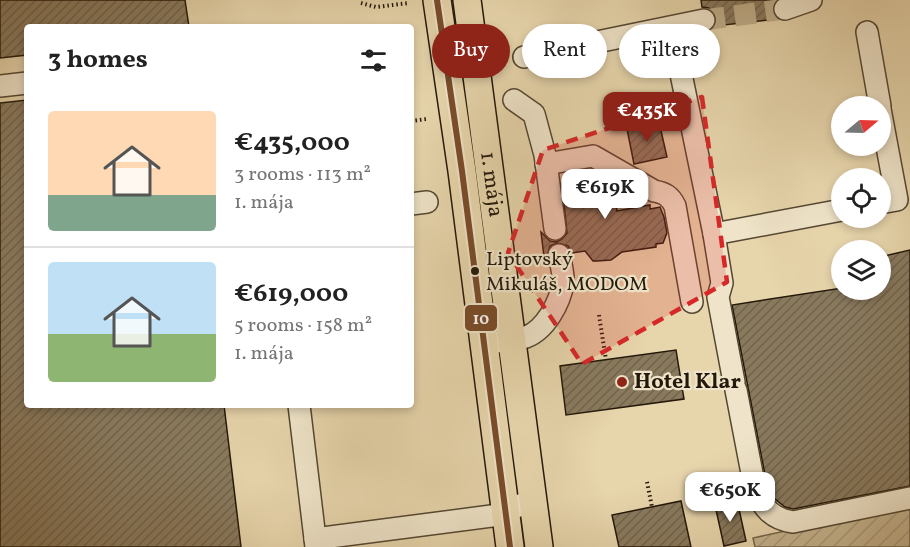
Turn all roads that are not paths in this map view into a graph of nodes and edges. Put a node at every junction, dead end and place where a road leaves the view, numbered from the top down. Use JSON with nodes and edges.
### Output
{"nodes":[{"id":1,"x":437,"y":0,"type":"edge"},
{"id":2,"x":466,"y":0,"type":"edge"},
{"id":3,"x":807,"y":1,"type":"edge"},
{"id":4,"x":785,"y":9,"type":"tunnel mouth"},
{"id":5,"x":704,"y":20,"type":"tunnel mouth"},
{"id":6,"x":867,"y":32,"type":"dead end"},
{"id":7,"x":607,"y":40,"type":"edge"},
{"id":8,"x":682,"y":78,"type":"edge"},
{"id":9,"x":24,"y":83,"type":"edge"},
{"id":10,"x":0,"y":86,"type":"edge"},
{"id":11,"x":878,"y":96,"type":"edge"},
{"id":12,"x":514,"y":100,"type":"dead end"},
{"id":13,"x":889,"y":156,"type":"edge"},
{"id":14,"x":546,"y":164,"type":"junction"},
{"id":15,"x":891,"y":201,"type":"edge"},
{"id":16,"x":831,"y":212,"type":"edge"},
{"id":17,"x":555,"y":229,"type":"dead end"},
{"id":18,"x":714,"y":234,"type":"junction"},
{"id":19,"x":560,"y":255,"type":"dead end"},
{"id":20,"x":692,"y":302,"type":"dead end"},
{"id":21,"x":511,"y":339,"type":"junction"},
{"id":22,"x":483,"y":344,"type":"junction"},
{"id":23,"x":299,"y":408,"type":"edge"},
{"id":24,"x":910,"y":498,"type":"edge"},
{"id":25,"x":531,"y":500,"type":"junction"},
{"id":26,"x":504,"y":513,"type":"junction"},
{"id":27,"x":316,"y":543,"type":"edge"},
{"id":28,"x":510,"y":547,"type":"edge"},
{"id":29,"x":539,"y":547,"type":"edge"}],
"edges":[{"from":1,"to":22,"type":"main road","name":"1. mája"},
{"from":2,"to":21,"type":"main road","name":"1. mája"},
{"from":3,"to":4,"type":"lane"},
{"from":5,"to":7,"type":"lane"},
{"from":6,"to":11,"type":"lane"},
{"from":8,"to":18,"type":"lane"},
{"from":9,"to":10,"type":"lane"},
{"from":12,"to":14,"type":"lane"},
{"from":13,"to":15,"type":"lane"},
{"from":14,"to":17,"type":"lane"},
{"from":14,"to":20,"type":"lane"},
{"from":16,"to":18,"type":"lane"},
{"from":18,"to":24,"type":"lane"},
{"from":19,"to":21,"type":"lane"},
{"from":21,"to":22,"type":"lane"},
{"from":21,"to":25,"type":"main road","name":"1. mája"},
{"from":22,"to":26,"type":"main road","name":"1. mája"},
{"from":23,"to":27,"type":"lane"},
{"from":25,"to":26,"type":"lane"},
{"from":25,"to":29,"type":"main road","name":"1. mája"},
{"from":26,"to":27,"type":"lane"},
{"from":26,"to":28,"type":"main road","name":"1. mája"}]}
